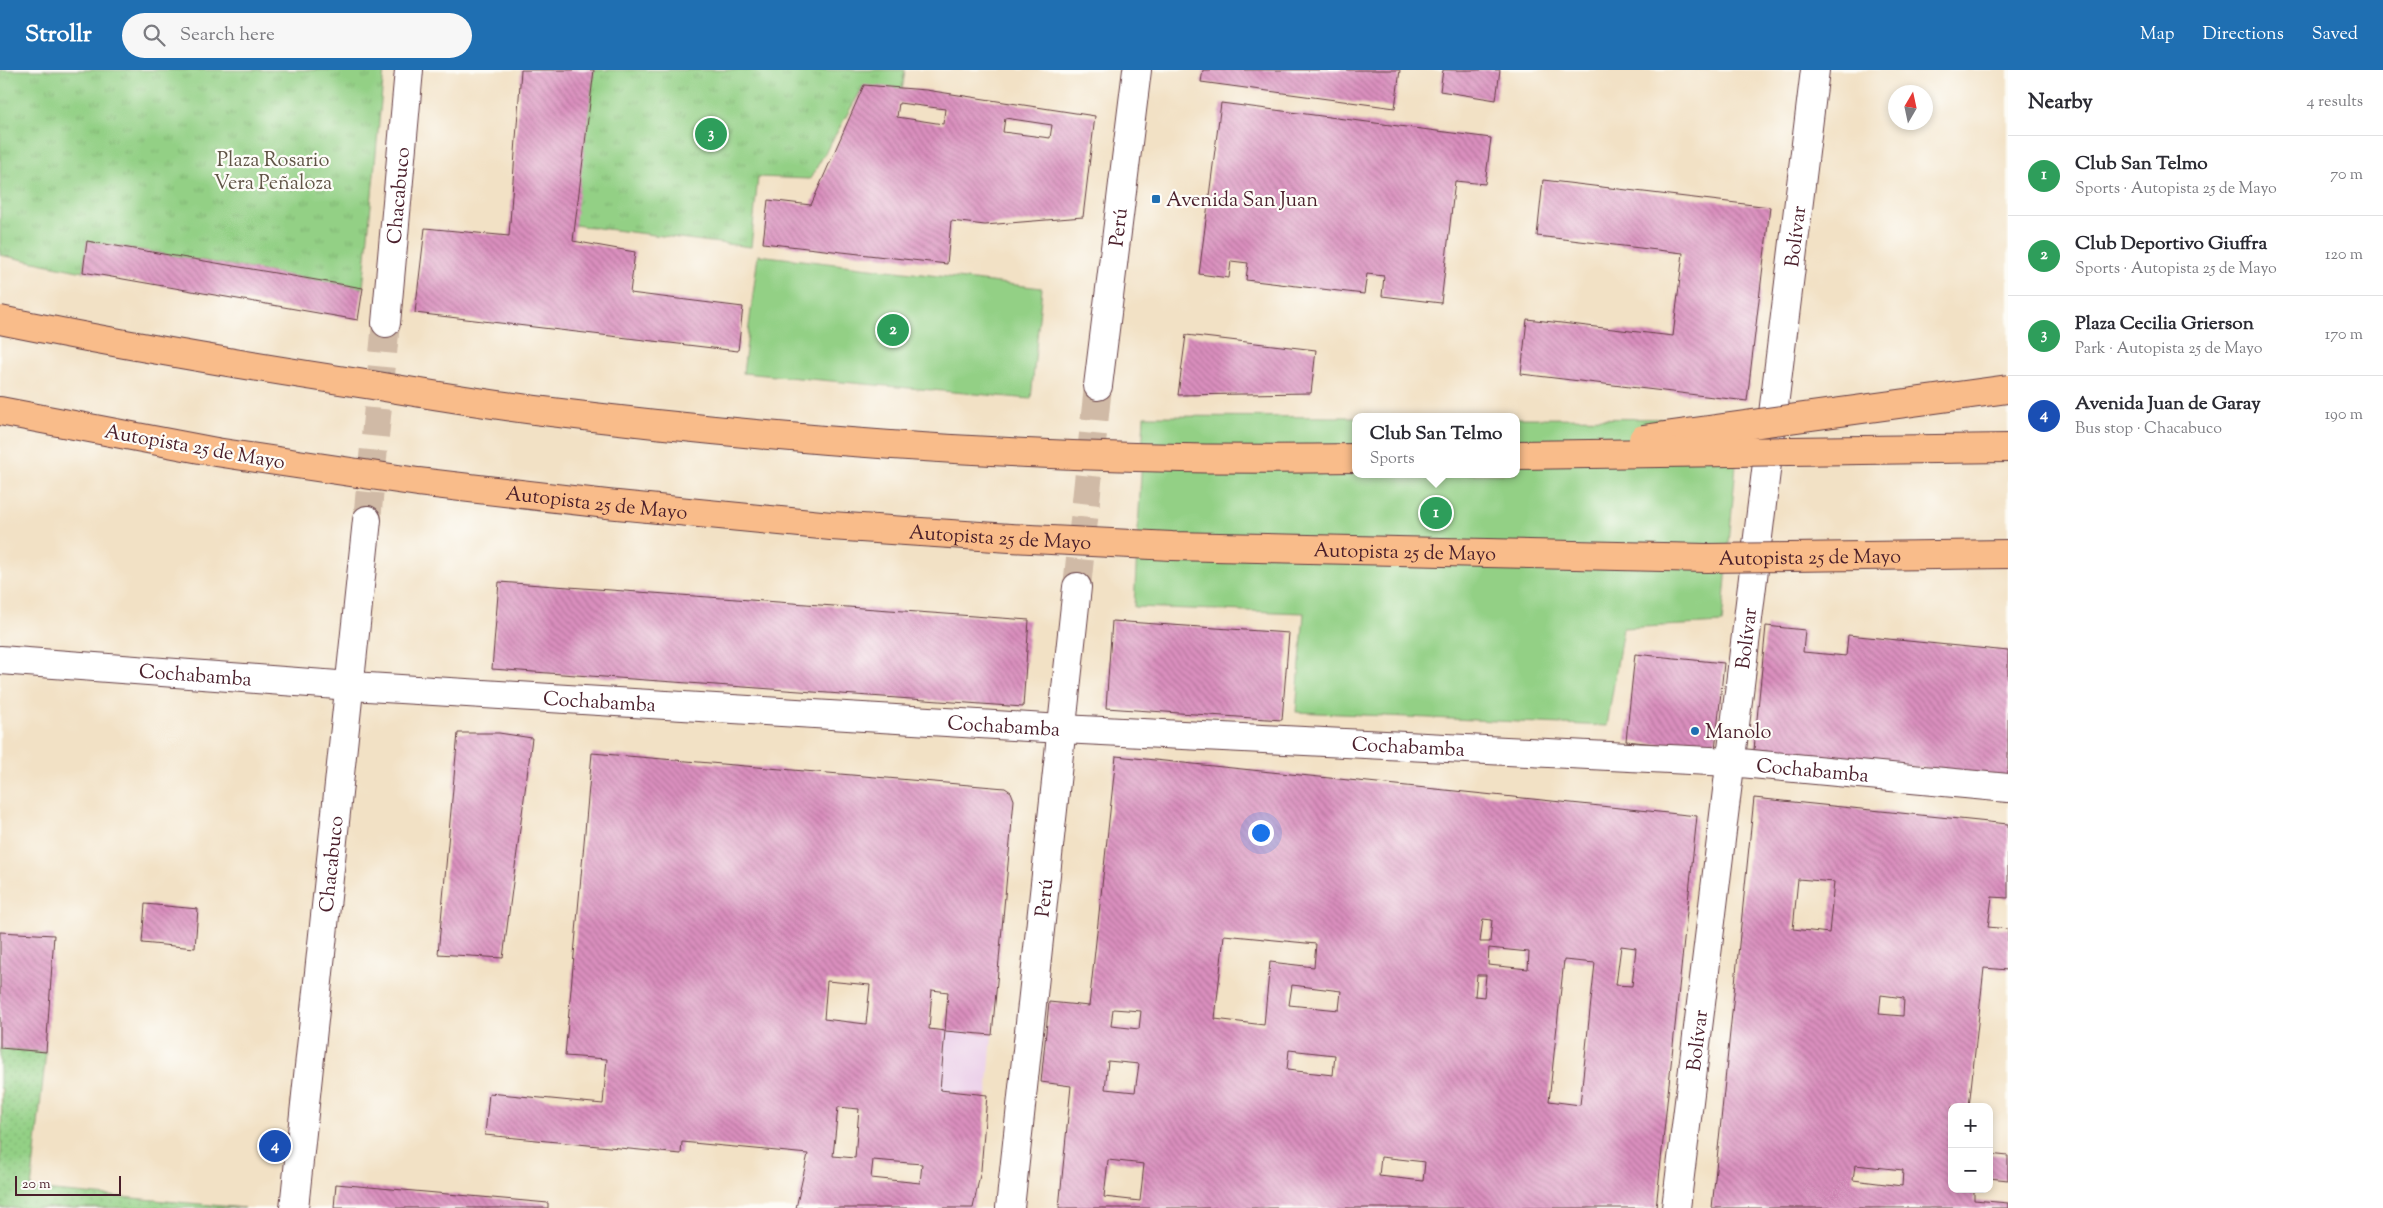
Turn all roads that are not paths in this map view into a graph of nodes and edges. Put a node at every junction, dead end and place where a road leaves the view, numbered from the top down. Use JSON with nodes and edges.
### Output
{"nodes":[{"id":1,"x":409,"y":70,"type":"edge"},
{"id":2,"x":1138,"y":70,"type":"edge"},
{"id":3,"x":1815,"y":70,"type":"edge"},
{"id":4,"x":0,"y":320,"type":"edge"},
{"id":5,"x":386,"y":323,"type":"tunnel mouth"},
{"id":6,"x":1098,"y":386,"type":"tunnel mouth"},
{"id":7,"x":2008,"y":389,"type":"edge"},
{"id":8,"x":0,"y":411,"type":"edge"},
{"id":9,"x":2008,"y":448,"type":"edge"},
{"id":10,"x":1522,"y":455,"type":"edge"},
{"id":11,"x":1352,"y":458,"type":"edge"},
{"id":12,"x":367,"y":520,"type":"tunnel mouth"},
{"id":13,"x":2008,"y":554,"type":"edge"},
{"id":14,"x":1076,"y":587,"type":"tunnel mouth"},
{"id":15,"x":0,"y":660,"type":"edge"},
{"id":16,"x":351,"y":686,"type":"junction"},
{"id":17,"x":1062,"y":729,"type":"junction"},
{"id":18,"x":1730,"y":762,"type":"junction"},
{"id":19,"x":2008,"y":788,"type":"edge"},
{"id":20,"x":294,"y":1208,"type":"edge"},
{"id":21,"x":1010,"y":1208,"type":"edge"},
{"id":22,"x":1676,"y":1208,"type":"edge"}],
"edges":[{"from":1,"to":5,"type":"street","name":"Chacabuco"},
{"from":2,"to":6,"type":"street","name":"Perú"},
{"from":3,"to":18,"type":"street","name":"Bolívar"},
{"from":4,"to":11,"type":"highway","bridge":true},
{"from":7,"to":10,"type":"highway","bridge":true},
{"from":8,"to":13,"type":"highway","name":"Autopista 25 de Mayo","bridge":true},
{"from":9,"to":10,"type":"highway","bridge":true},
{"from":12,"to":16,"type":"street","name":"Chacabuco"},
{"from":14,"to":17,"type":"street","name":"Perú"},
{"from":15,"to":16,"type":"street","name":"Cochabamba"},
{"from":16,"to":17,"type":"street","name":"Cochabamba"},
{"from":16,"to":20,"type":"street","name":"Chacabuco"},
{"from":17,"to":18,"type":"street","name":"Cochabamba"},
{"from":17,"to":21,"type":"street","name":"Perú"},
{"from":18,"to":19,"type":"street","name":"Cochabamba"},
{"from":18,"to":22,"type":"street","name":"Bolívar"}]}
